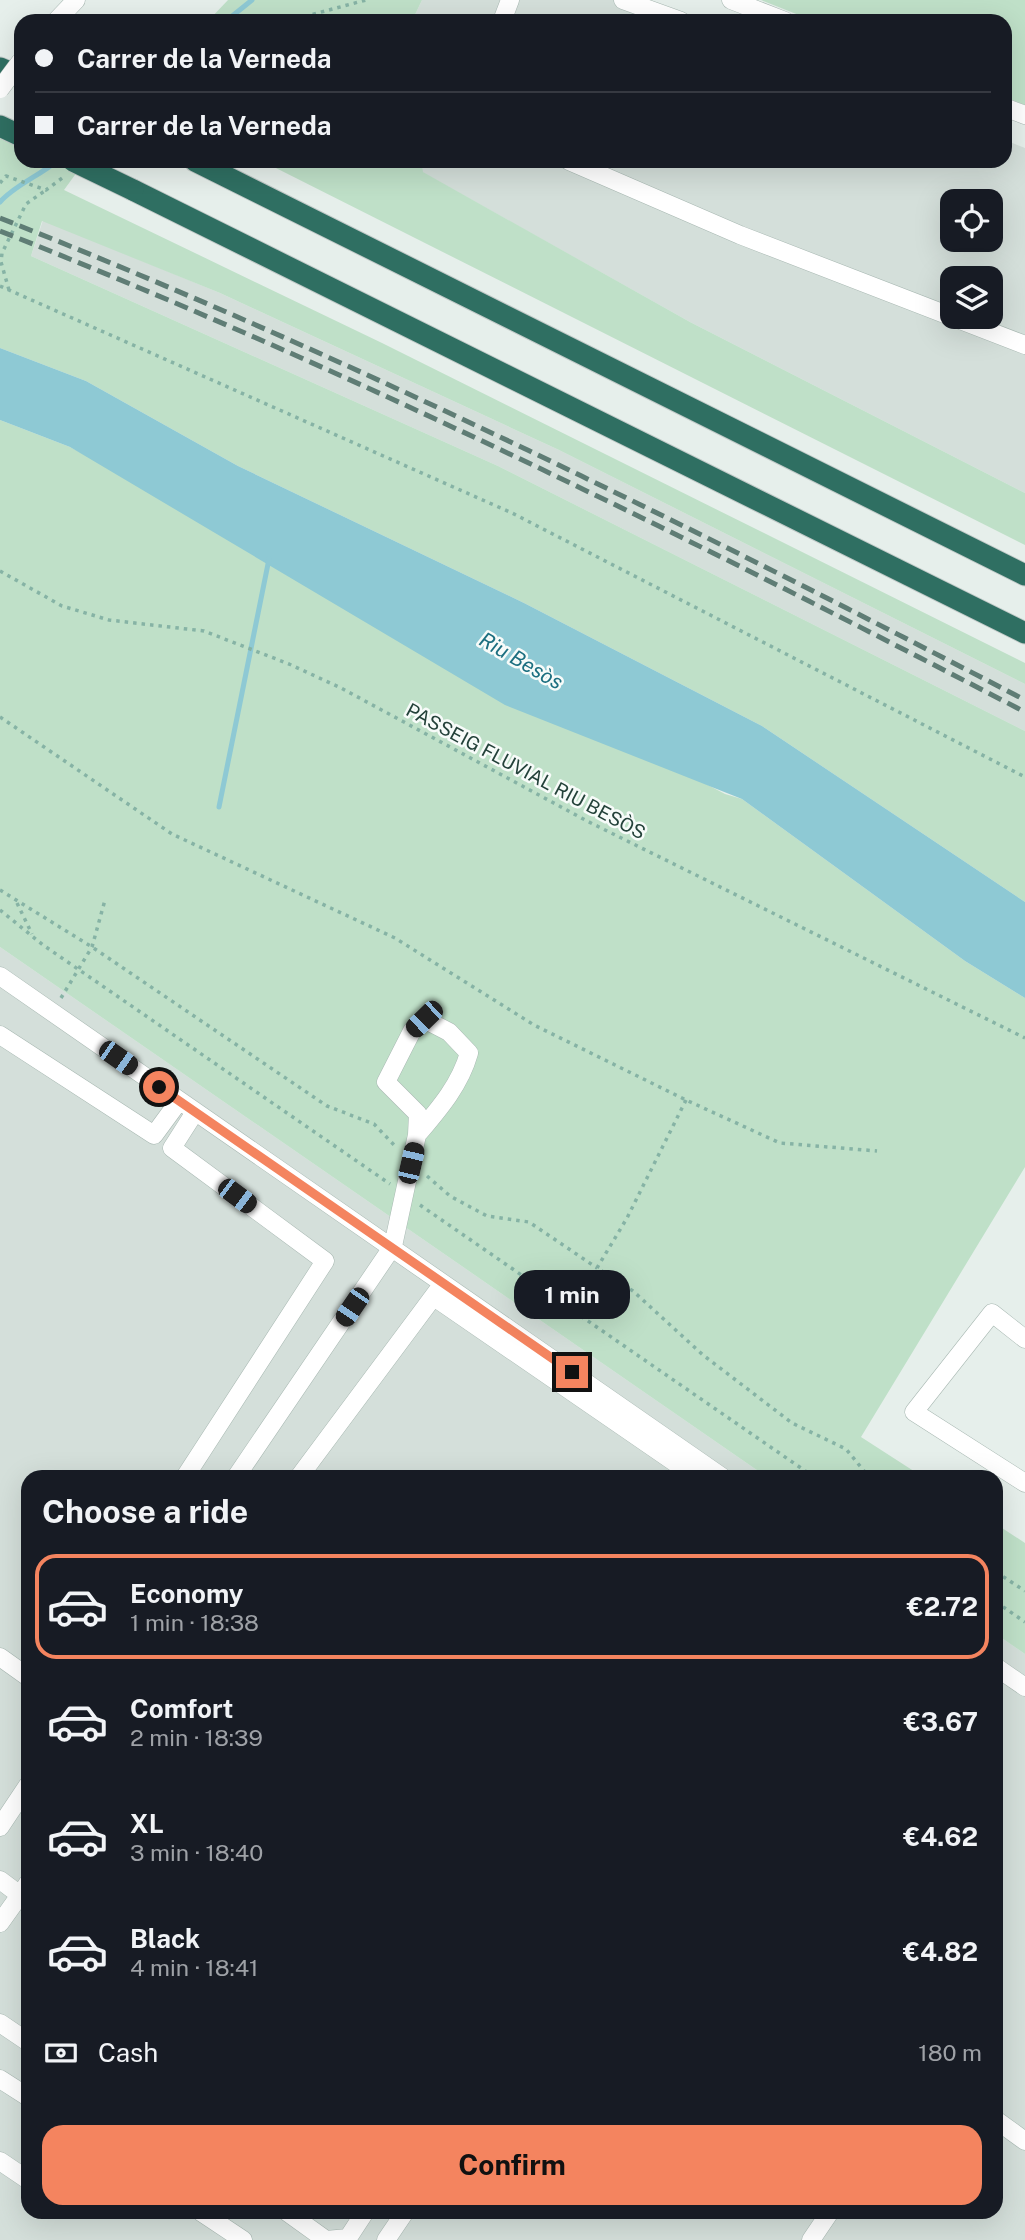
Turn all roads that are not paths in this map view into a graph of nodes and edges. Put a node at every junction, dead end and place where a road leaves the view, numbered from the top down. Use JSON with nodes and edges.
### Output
{"nodes":[{"id":1,"x":76,"y":0,"type":"edge"},
{"id":2,"x":623,"y":0,"type":"edge"},
{"id":3,"x":731,"y":0,"type":"edge"},
{"id":4,"x":63,"y":14,"type":"edge"},
{"id":5,"x":662,"y":14,"type":"edge"},
{"id":6,"x":767,"y":14,"type":"edge"},
{"id":7,"x":14,"y":70,"type":"edge"},
{"id":8,"x":0,"y":89,"type":"edge"},
{"id":9,"x":81,"y":168,"type":"edge"},
{"id":10,"x":209,"y":168,"type":"edge"},
{"id":11,"x":585,"y":168,"type":"edge"},
{"id":12,"x":1025,"y":345,"type":"edge"},
{"id":13,"x":1025,"y":575,"type":"edge"},
{"id":14,"x":1025,"y":633,"type":"edge"},
{"id":15,"x":0,"y":976,"type":"edge"},
{"id":16,"x":0,"y":1035,"type":"edge"},
{"id":17,"x":179,"y":1101,"type":"junction"},
{"id":18,"x":195,"y":1112,"type":"junction"},
{"id":19,"x":417,"y":1135,"type":"junction"},
{"id":20,"x":393,"y":1246,"type":"junction"},
{"id":21,"x":439,"y":1290,"type":"junction"},
{"id":22,"x":1025,"y":1339,"type":"edge"},
{"id":23,"x":190,"y":1470,"type":"edge"},
{"id":24,"x":241,"y":1470,"type":"edge"},
{"id":25,"x":304,"y":1470,"type":"edge"},
{"id":26,"x":686,"y":1470,"type":"edge"},
{"id":27,"x":711,"y":1470,"type":"edge"},
{"id":28,"x":1025,"y":1483,"type":"edge"},
{"id":29,"x":0,"y":1657,"type":"edge"},
{"id":30,"x":21,"y":1672,"type":"edge"},
{"id":31,"x":1003,"y":1672,"type":"edge"},
{"id":32,"x":1025,"y":1687,"type":"edge"},
{"id":33,"x":21,"y":1796,"type":"edge"},
{"id":34,"x":0,"y":1827,"type":"edge"},
{"id":35,"x":0,"y":1880,"type":"edge"},
{"id":36,"x":21,"y":1888,"type":"edge"},
{"id":37,"x":21,"y":1893,"type":"edge"},
{"id":38,"x":0,"y":1923,"type":"edge"},
{"id":39,"x":0,"y":2023,"type":"edge"},
{"id":40,"x":21,"y":2037,"type":"edge"},
{"id":41,"x":0,"y":2079,"type":"edge"},
{"id":42,"x":21,"y":2092,"type":"edge"},
{"id":43,"x":1003,"y":2125,"type":"edge"},
{"id":44,"x":1025,"y":2141,"type":"edge"},
{"id":45,"x":0,"y":2161,"type":"edge"},
{"id":46,"x":21,"y":2175,"type":"edge"},
{"id":47,"x":211,"y":2219,"type":"edge"},
{"id":48,"x":300,"y":2219,"type":"edge"},
{"id":49,"x":360,"y":2219,"type":"edge"},
{"id":50,"x":400,"y":2219,"type":"edge"},
{"id":51,"x":825,"y":2219,"type":"edge"},
{"id":52,"x":242,"y":2240,"type":"edge"},
{"id":53,"x":326,"y":2240,"type":"edge"},
{"id":54,"x":386,"y":2240,"type":"edge"},
{"id":55,"x":811,"y":2240,"type":"edge"}],
"edges":[{"from":1,"to":4,"type":"street"},
{"from":2,"to":5,"type":"street"},
{"from":3,"to":6,"type":"street"},
{"from":7,"to":8,"type":"street","bridge":true},
{"from":9,"to":14,"type":"highway","bridge":true},
{"from":10,"to":13,"type":"highway"},
{"from":11,"to":12,"type":"street"},
{"from":15,"to":17,"type":"street"},
{"from":16,"to":17,"type":"street"},
{"from":17,"to":18,"type":"street"},
{"from":18,"to":20,"type":"street"},
{"from":18,"to":23,"type":"street"},
{"from":19,"to":19,"type":"street"},
{"from":19,"to":20,"type":"street"},
{"from":20,"to":21,"type":"street"},
{"from":20,"to":24,"type":"street"},
{"from":21,"to":25,"type":"street"},
{"from":21,"to":26,"type":"street"},
{"from":21,"to":27,"type":"street"},
{"from":22,"to":28,"type":"street"},
{"from":29,"to":30,"type":"street"},
{"from":31,"to":32,"type":"street"},
{"from":33,"to":34,"type":"street"},
{"from":35,"to":36,"type":"street"},
{"from":37,"to":38,"type":"street"},
{"from":39,"to":40,"type":"street"},
{"from":41,"to":42,"type":"street"},
{"from":43,"to":44,"type":"street"},
{"from":45,"to":46,"type":"street"},
{"from":47,"to":52,"type":"street"},
{"from":48,"to":53,"type":"street"},
{"from":49,"to":53,"type":"street"},
{"from":50,"to":54,"type":"street"},
{"from":51,"to":55,"type":"street"}]}
